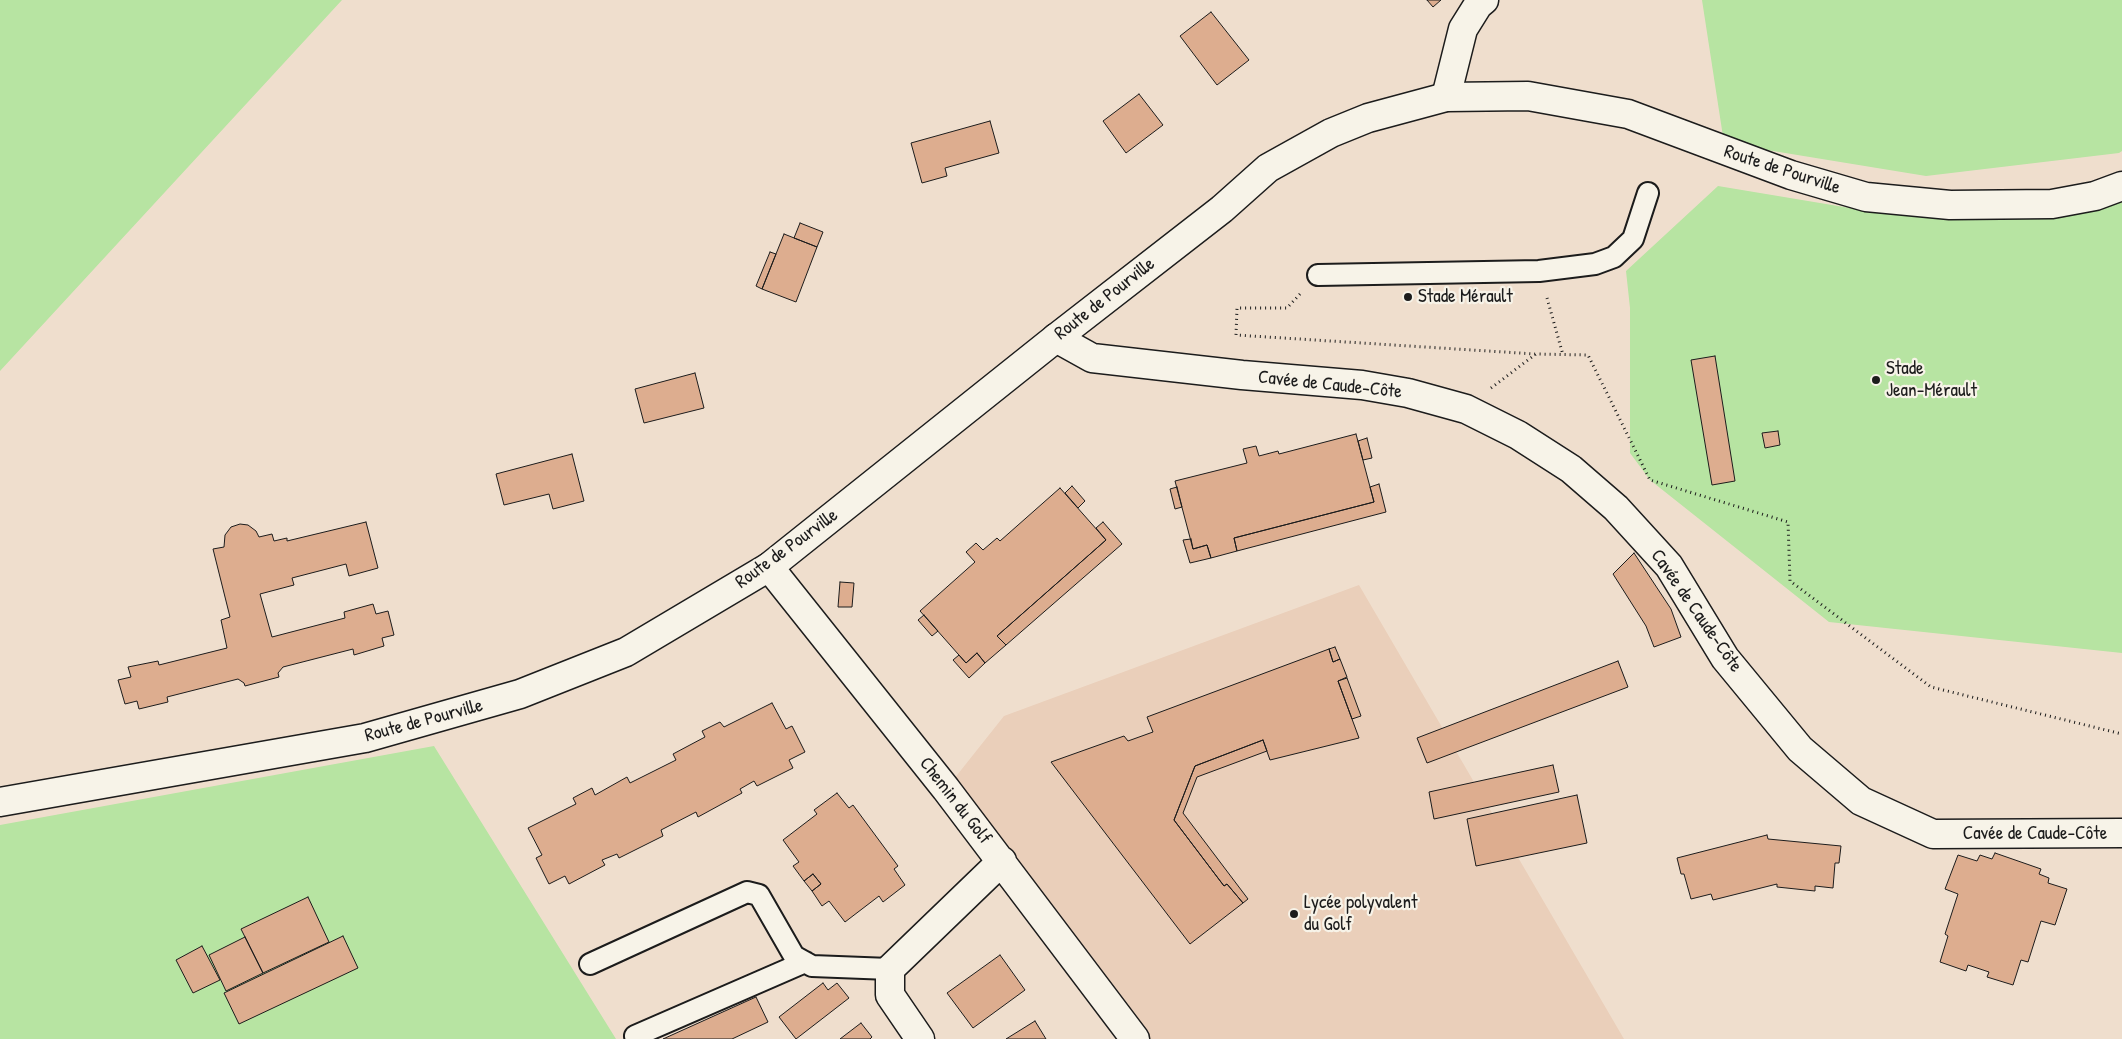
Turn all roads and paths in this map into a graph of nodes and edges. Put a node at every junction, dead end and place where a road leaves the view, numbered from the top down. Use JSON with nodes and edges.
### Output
{"nodes":[{"id":1,"x":1484,"y":0,"type":"edge"},
{"id":2,"x":1446,"y":97,"type":"junction"},
{"id":3,"x":2122,"y":186,"type":"edge"},
{"id":4,"x":1648,"y":193,"type":"dead end"},
{"id":5,"x":1539,"y":270,"type":"junction"},
{"id":6,"x":1318,"y":275,"type":"joint"},
{"id":7,"x":1056,"y":338,"type":"junction"},
{"id":8,"x":1536,"y":354,"type":"junction"},
{"id":9,"x":1563,"y":355,"type":"junction"},
{"id":10,"x":1466,"y":409,"type":"junction"},
{"id":11,"x":769,"y":567,"type":"junction"},
{"id":12,"x":2122,"y":734,"type":"edge"},
{"id":13,"x":0,"y":802,"type":"edge"},
{"id":14,"x":2122,"y":833,"type":"edge"},
{"id":15,"x":1002,"y":861,"type":"junction"},
{"id":16,"x":805,"y":962,"type":"junction"},
{"id":17,"x":590,"y":964,"type":"dead end"},
{"id":18,"x":890,"y":969,"type":"junction"},
{"id":19,"x":635,"y":1036,"type":"dead end"},
{"id":20,"x":920,"y":1039,"type":"edge"},
{"id":21,"x":1136,"y":1039,"type":"edge"}],
"edges":[{"from":1,"to":2,"type":"main road"},
{"from":2,"to":3,"type":"main road","name":"Route de Pourville"},
{"from":2,"to":7,"type":"main road","name":"Route de Pourville"},
{"from":4,"to":5,"type":"lane"},
{"from":5,"to":6,"type":"lane"},
{"from":5,"to":9,"type":"path"},
{"from":6,"to":8,"type":"path"},
{"from":7,"to":10,"type":"main road","name":"Cavée de Caude-Côte"},
{"from":7,"to":11,"type":"main road","name":"Route de Pourville"},
{"from":8,"to":9,"type":"path"},
{"from":8,"to":10,"type":"path"},
{"from":9,"to":12,"type":"path"},
{"from":10,"to":14,"type":"main road","name":"Cavée de Caude-Côte"},
{"from":11,"to":13,"type":"main road","name":"Route de Pourville"},
{"from":11,"to":15,"type":"main road","name":"Chemin du Golf"},
{"from":15,"to":18,"type":"main road"},
{"from":15,"to":21,"type":"main road","name":"Chemin du Golf"},
{"from":16,"to":17,"type":"lane"},
{"from":16,"to":18,"type":"lane"},
{"from":16,"to":19,"type":"lane"},
{"from":18,"to":20,"type":"main road"}]}
